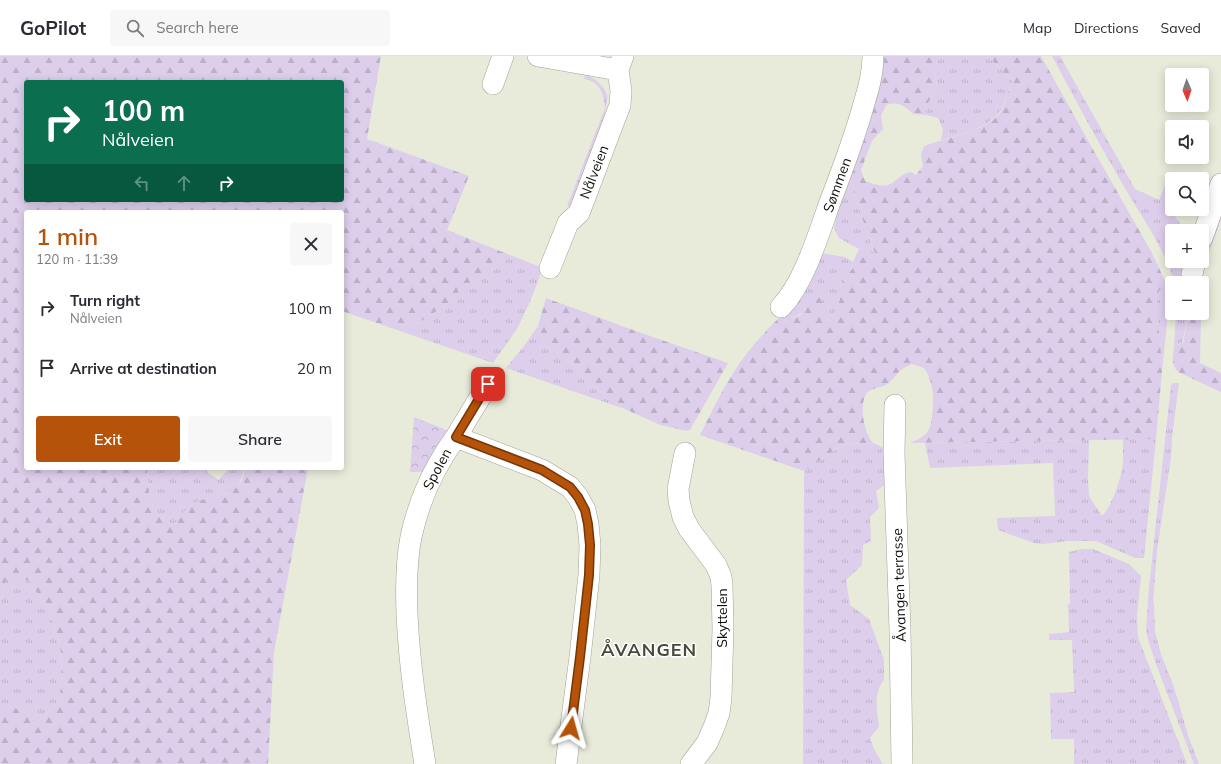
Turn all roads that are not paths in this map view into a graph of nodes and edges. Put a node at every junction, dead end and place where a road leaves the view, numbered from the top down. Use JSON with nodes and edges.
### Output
{"nodes":[{"id":1,"x":503,"y":56,"type":"edge"},
{"id":2,"x":538,"y":56,"type":"edge"},
{"id":3,"x":873,"y":56,"type":"edge"},
{"id":4,"x":621,"y":63,"type":"edge"},
{"id":5,"x":493,"y":84,"type":"dead end"},
{"id":6,"x":1221,"y":184,"type":"edge"},
{"id":7,"x":1207,"y":224,"type":"edge"},
{"id":8,"x":550,"y":268,"type":"dead end"},
{"id":9,"x":781,"y":307,"type":"dead end"},
{"id":10,"x":488,"y":384,"type":"dead end"},
{"id":11,"x":895,"y":405,"type":"dead end"},
{"id":12,"x":456,"y":437,"type":"junction"},
{"id":13,"x":685,"y":453,"type":"dead end"},
{"id":14,"x":425,"y":764,"type":"edge"},
{"id":15,"x":566,"y":764,"type":"edge"},
{"id":16,"x":691,"y":764,"type":"edge"},
{"id":17,"x":902,"y":764,"type":"edge"}],
"edges":[{"from":1,"to":5,"type":"street"},
{"from":2,"to":4,"type":"street","name":"Nålveien"},
{"from":3,"to":9,"type":"street","name":"Sømmen"},
{"from":4,"to":8,"type":"street","name":"Nålveien"},
{"from":6,"to":7,"type":"street"},
{"from":10,"to":12,"type":"street"},
{"from":11,"to":17,"type":"street","name":"Åvangen terrasse"},
{"from":12,"to":14,"type":"street","name":"Spolen"},
{"from":12,"to":15,"type":"street","name":"Spolen"},
{"from":13,"to":16,"type":"street","name":"Skyttelen"}]}
